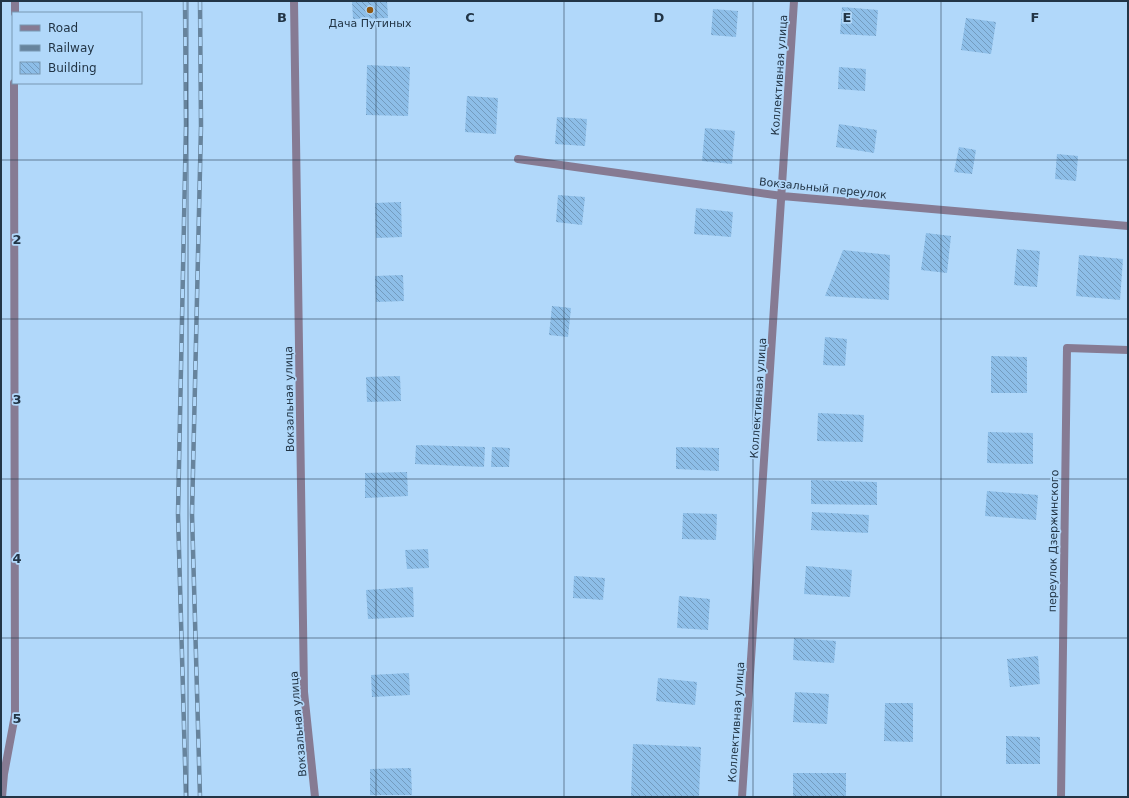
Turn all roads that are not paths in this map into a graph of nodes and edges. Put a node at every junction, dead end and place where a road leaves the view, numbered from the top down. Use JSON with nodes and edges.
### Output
{"nodes":[{"id":1,"x":15,"y":1,"type":"edge"},
{"id":2,"x":294,"y":1,"type":"edge"},
{"id":3,"x":794,"y":1,"type":"edge"},
{"id":4,"x":15,"y":12,"type":"edge"},
{"id":5,"x":14,"y":84,"type":"edge"},
{"id":6,"x":518,"y":159,"type":"dead end"},
{"id":7,"x":782,"y":196,"type":"junction"},
{"id":8,"x":1128,"y":226,"type":"edge"},
{"id":9,"x":1128,"y":350,"type":"edge"},
{"id":10,"x":2,"y":797,"type":"edge"},
{"id":11,"x":315,"y":797,"type":"edge"},
{"id":12,"x":742,"y":797,"type":"edge"},
{"id":13,"x":1061,"y":797,"type":"edge"}],
"edges":[{"from":1,"to":4,"type":"street"},
{"from":2,"to":11,"type":"street","name":"Вокзальная улица"},
{"from":3,"to":7,"type":"street","name":"Коллективная улица"},
{"from":5,"to":10,"type":"street"},
{"from":6,"to":7,"type":"street","name":"Вокзальный переулок"},
{"from":7,"to":8,"type":"street","name":"Вокзальный переулок"},
{"from":7,"to":12,"type":"street","name":"Коллективная улица"},
{"from":9,"to":13,"type":"street","name":"переулок Дзержинского"}]}
